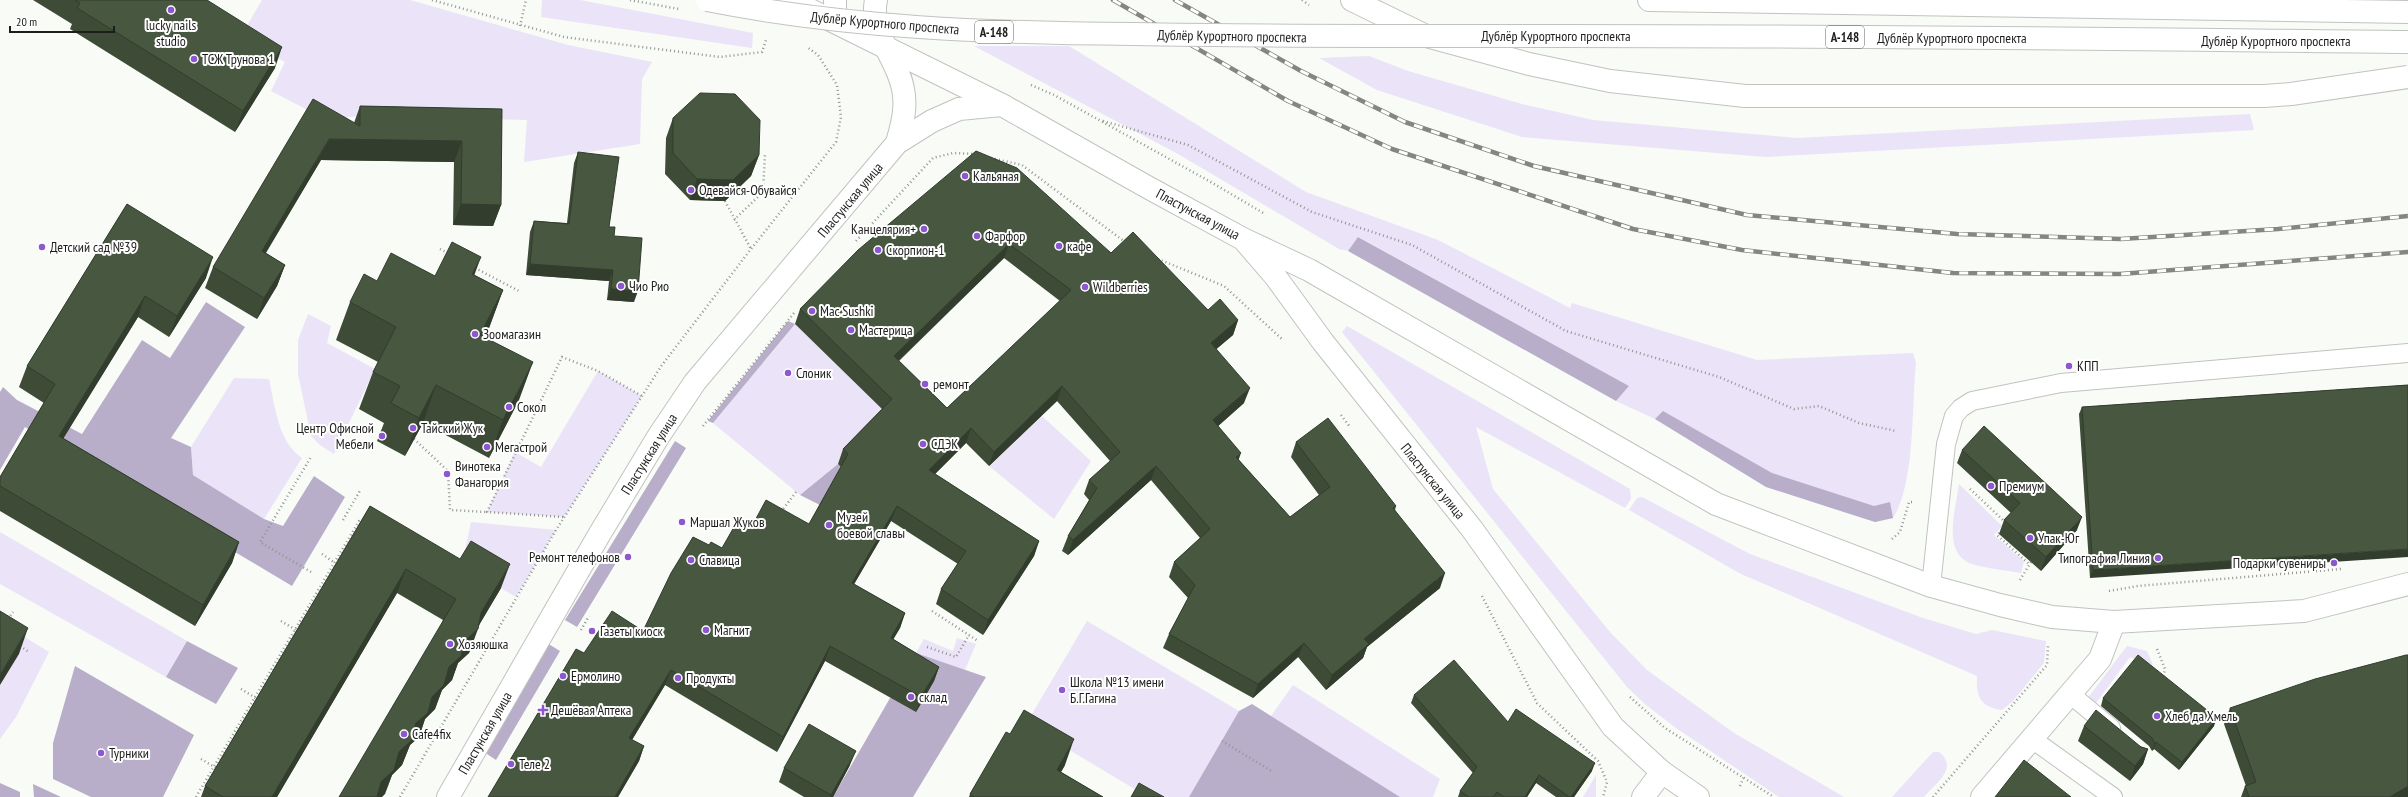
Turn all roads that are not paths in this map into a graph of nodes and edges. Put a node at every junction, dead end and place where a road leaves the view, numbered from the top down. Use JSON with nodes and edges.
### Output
{"nodes":[{"id":1,"x":707,"y":0,"type":"edge"},
{"id":2,"x":790,"y":0,"type":"edge"},
{"id":3,"x":876,"y":0,"type":"edge"},
{"id":4,"x":1352,"y":0,"type":"edge"},
{"id":5,"x":1649,"y":0,"type":"edge"},
{"id":6,"x":2408,"y":12,"type":"edge"},
{"id":7,"x":835,"y":14,"type":"edge"},
{"id":8,"x":2408,"y":42,"type":"edge"},
{"id":9,"x":884,"y":47,"type":"junction"},
{"id":10,"x":2408,"y":77,"type":"edge"},
{"id":11,"x":1002,"y":105,"type":"junction"},
{"id":12,"x":897,"y":143,"type":"junction"},
{"id":13,"x":1243,"y":238,"type":"junction"},
{"id":14,"x":2408,"y":353,"type":"edge"},
{"id":15,"x":2408,"y":584,"type":"edge"},
{"id":16,"x":1930,"y":586,"type":"junction"},
{"id":17,"x":2114,"y":622,"type":"junction"},
{"id":18,"x":2070,"y":694,"type":"junction"},
{"id":19,"x":2032,"y":739,"type":"junction"},
{"id":20,"x":2125,"y":740,"type":"edge"},
{"id":21,"x":1662,"y":772,"type":"junction"},
{"id":22,"x":448,"y":797,"type":"edge"},
{"id":23,"x":1643,"y":797,"type":"edge"},
{"id":24,"x":1698,"y":797,"type":"edge"},
{"id":25,"x":1982,"y":797,"type":"edge"},
{"id":26,"x":2113,"y":797,"type":"edge"}],
"edges":[{"from":1,"to":8,"type":"main road","name":"Дублёр Курортного проспекта","number":"А-148","bridge":true},
{"from":2,"to":7,"type":"main road","name":"Пластунская улица"},
{"from":3,"to":9,"type":"main road"},
{"from":4,"to":10,"type":"main road","bridge":true},
{"from":5,"to":6,"type":"main road"},
{"from":7,"to":9,"type":"main road","name":"Пластунская улица"},
{"from":9,"to":11,"type":"main road","name":"Пластунская улица"},
{"from":9,"to":12,"type":"main road"},
{"from":11,"to":12,"type":"main road"},
{"from":11,"to":13,"type":"main road","name":"Пластунская улица"},
{"from":12,"to":22,"type":"main road","name":"Пластунская улица"},
{"from":13,"to":16,"type":"main road"},
{"from":13,"to":21,"type":"main road","name":"Пластунская улица"},
{"from":14,"to":16,"type":"lane"},
{"from":15,"to":17,"type":"main road"},
{"from":16,"to":17,"type":"main road"},
{"from":17,"to":18,"type":"main road"},
{"from":18,"to":19,"type":"main road"},
{"from":18,"to":20,"type":"lane"},
{"from":19,"to":25,"type":"main road"},
{"from":19,"to":26,"type":"lane"},
{"from":21,"to":23,"type":"main road"},
{"from":21,"to":24,"type":"main road","name":"Пластунская улица"}]}
